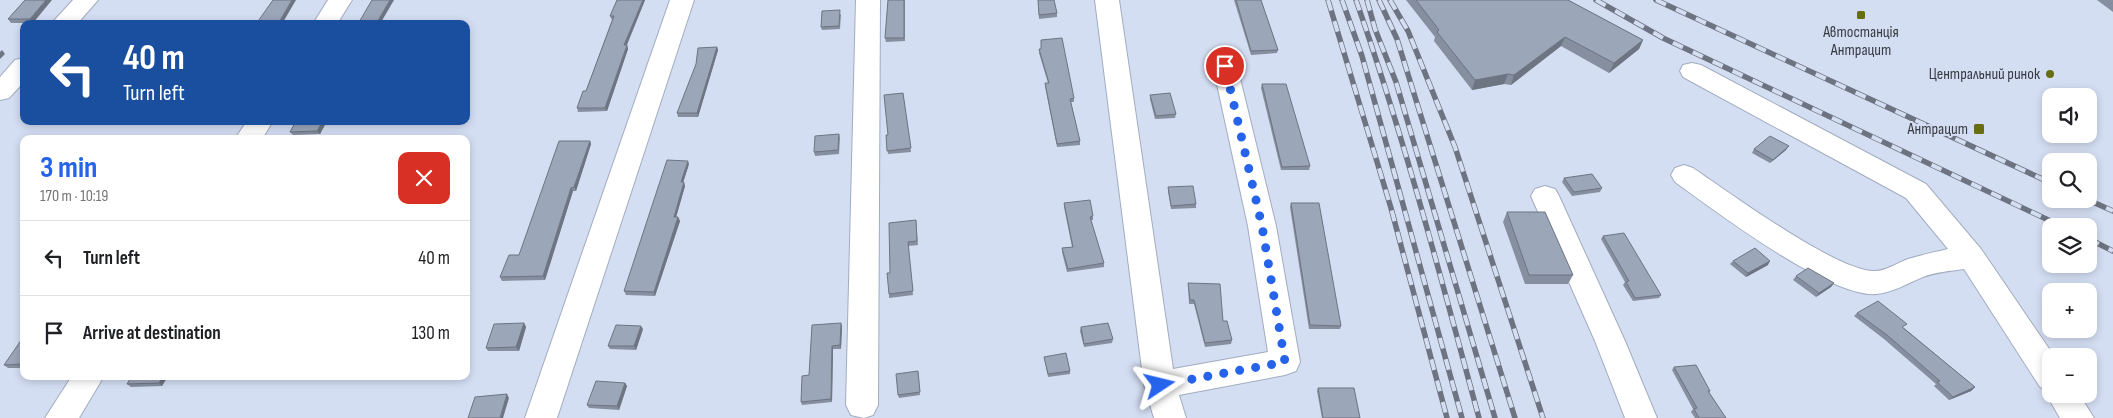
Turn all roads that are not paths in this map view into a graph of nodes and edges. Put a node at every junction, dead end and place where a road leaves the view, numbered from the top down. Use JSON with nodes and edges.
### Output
{"nodes":[{"id":1,"x":86,"y":0,"type":"edge"},
{"id":2,"x":340,"y":0,"type":"edge"},
{"id":3,"x":682,"y":0,"type":"edge"},
{"id":4,"x":868,"y":0,"type":"edge"},
{"id":5,"x":1108,"y":0,"type":"edge"},
{"id":6,"x":67,"y":20,"type":"edge"},
{"id":7,"x":328,"y":20,"type":"edge"},
{"id":8,"x":1225,"y":66,"type":"dead end"},
{"id":9,"x":20,"y":70,"type":"edge"},
{"id":10,"x":1692,"y":71,"type":"dead end"},
{"id":11,"x":0,"y":92,"type":"edge"},
{"id":12,"x":1684,"y":175,"type":"dead end"},
{"id":13,"x":1545,"y":196,"type":"dead end"},
{"id":14,"x":1971,"y":257,"type":"junction"},
{"id":15,"x":2042,"y":364,"type":"edge"},
{"id":16,"x":86,"y":380,"type":"edge"},
{"id":17,"x":1160,"y":385,"type":"junction"},
{"id":18,"x":2068,"y":403,"type":"edge"},
{"id":19,"x":862,"y":405,"type":"dead end"},
{"id":20,"x":61,"y":418,"type":"edge"},
{"id":21,"x":541,"y":418,"type":"edge"},
{"id":22,"x":1170,"y":418,"type":"edge"},
{"id":23,"x":1641,"y":418,"type":"edge"},
{"id":24,"x":2078,"y":418,"type":"edge"}],
"edges":[{"from":1,"to":6,"type":"street"},
{"from":2,"to":7,"type":"street"},
{"from":3,"to":21,"type":"street"},
{"from":4,"to":19,"type":"street"},
{"from":5,"to":17,"type":"street"},
{"from":8,"to":17,"type":"street"},
{"from":9,"to":11,"type":"street"},
{"from":10,"to":14,"type":"street"},
{"from":12,"to":14,"type":"street"},
{"from":13,"to":23,"type":"street"},
{"from":14,"to":15,"type":"street"},
{"from":16,"to":20,"type":"street"},
{"from":17,"to":22,"type":"street"},
{"from":18,"to":24,"type":"street"}]}
